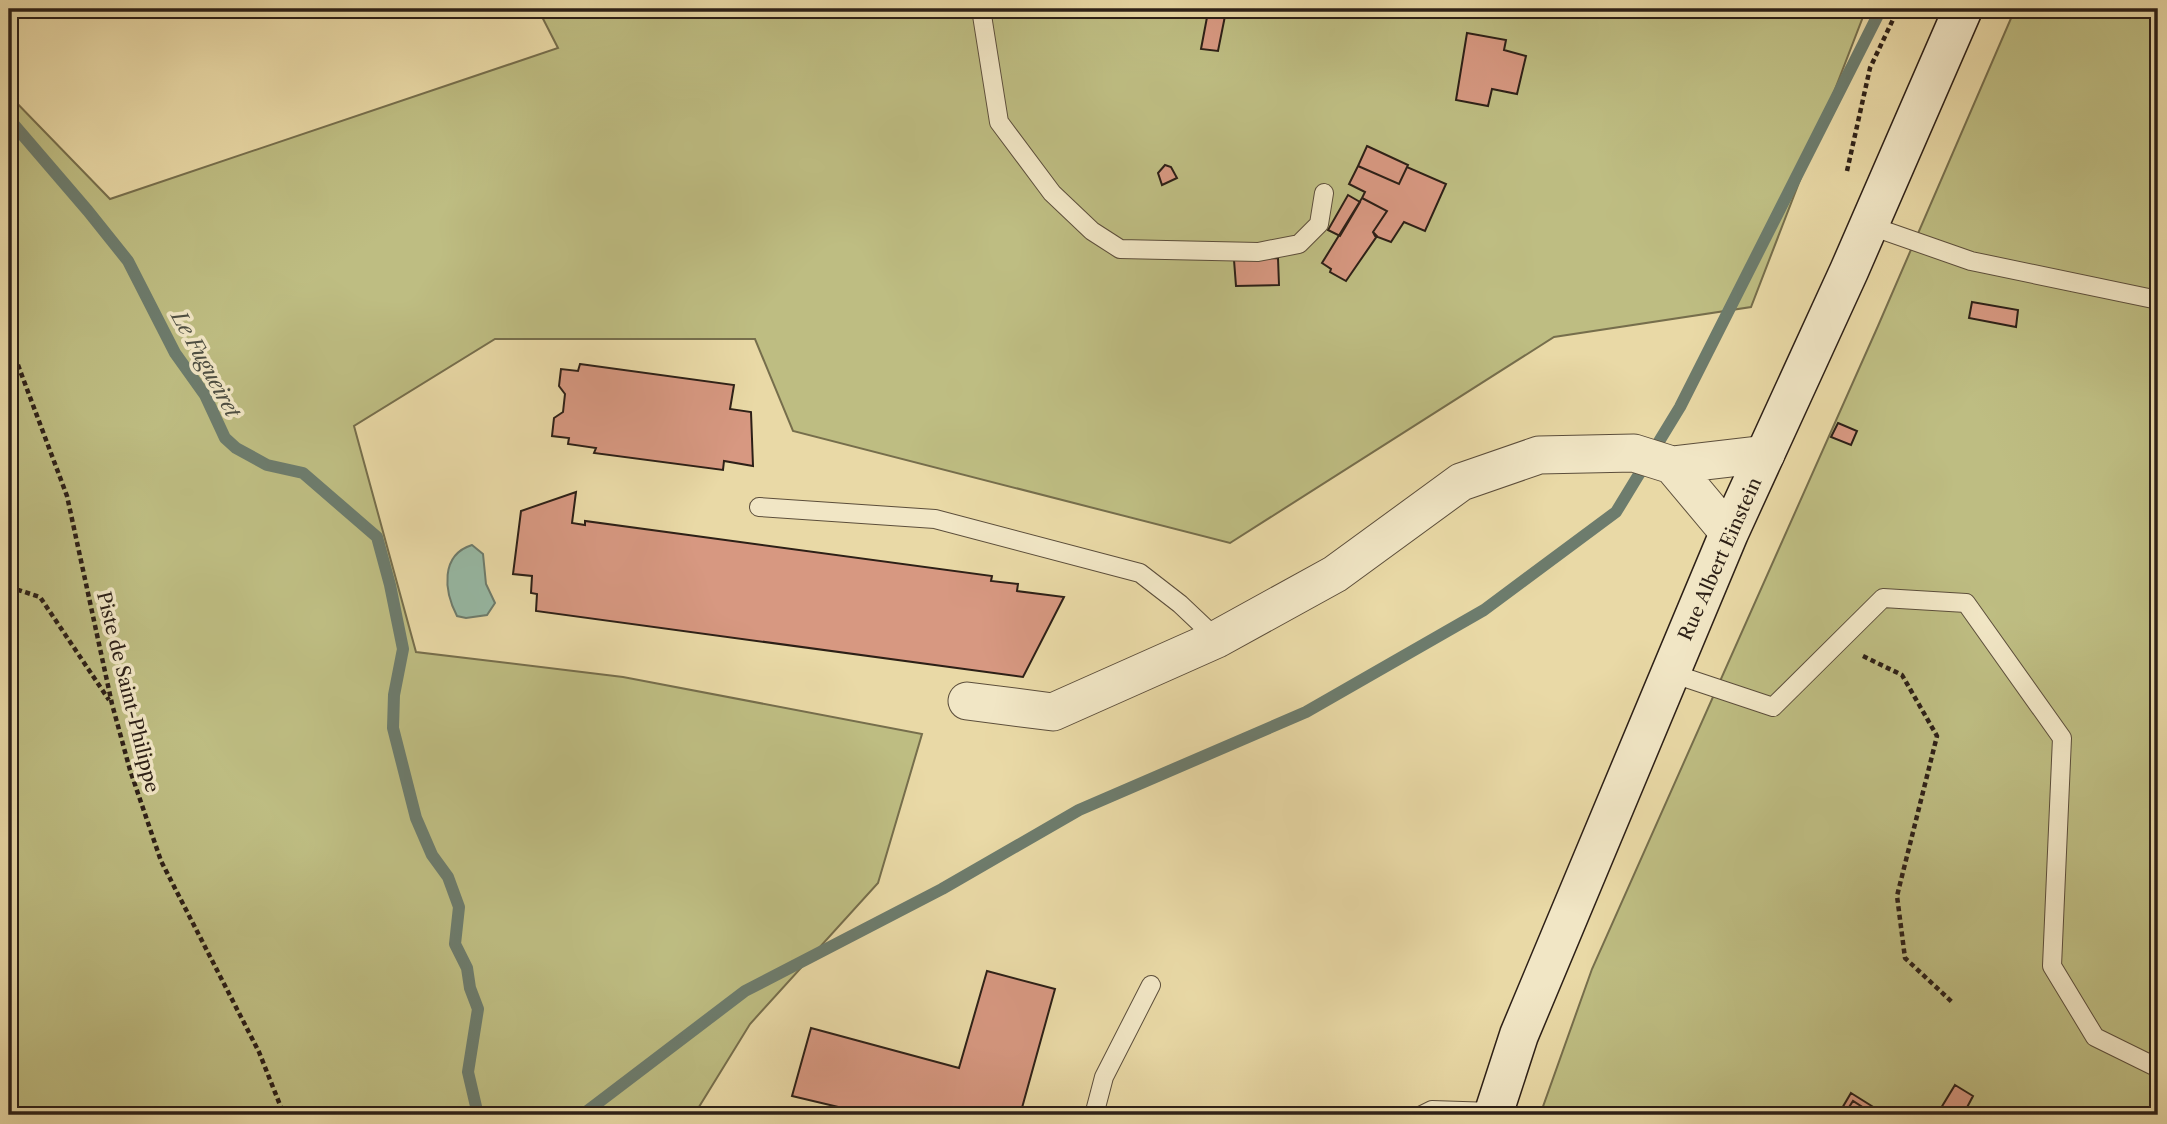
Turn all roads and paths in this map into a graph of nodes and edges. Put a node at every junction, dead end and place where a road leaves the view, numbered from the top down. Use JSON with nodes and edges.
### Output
{"nodes":[{"id":1,"x":981,"y":9,"type":"edge"},
{"id":2,"x":1898,"y":9,"type":"edge"},
{"id":3,"x":1963,"y":9,"type":"edge"},
{"id":4,"x":1845,"y":181,"type":"dead end"},
{"id":5,"x":1324,"y":193,"type":"dead end"},
{"id":6,"x":1868,"y":225,"type":"junction"},
{"id":7,"x":2158,"y":300,"type":"edge"},
{"id":8,"x":9,"y":341,"type":"edge"},
{"id":9,"x":1766,"y":454,"type":"junction"},
{"id":10,"x":1672,"y":465,"type":"junction"},
{"id":11,"x":759,"y":507,"type":"dead end"},
{"id":12,"x":1730,"y":533,"type":"junction"},
{"id":13,"x":9,"y":587,"type":"edge"},
{"id":14,"x":1217,"y":639,"type":"junction"},
{"id":15,"x":1837,"y":644,"type":"junction"},
{"id":16,"x":1671,"y":673,"type":"junction"},
{"id":17,"x":967,"y":701,"type":"dead end"},
{"id":18,"x":112,"y":704,"type":"junction"},
{"id":19,"x":1151,"y":985,"type":"dead end"},
{"id":20,"x":1952,"y":1002,"type":"dead end"},
{"id":21,"x":2158,"y":1068,"type":"edge"},
{"id":22,"x":1493,"y":1114,"type":"edge"},
{"id":23,"x":284,"y":1115,"type":"edge"},
{"id":24,"x":1094,"y":1115,"type":"edge"},
{"id":25,"x":1422,"y":1115,"type":"edge"}],
"edges":[{"from":1,"to":5,"type":"lane"},
{"from":2,"to":4,"type":"path"},
{"from":3,"to":6,"type":"street","name":"Rue Albert Einstein"},
{"from":6,"to":7,"type":"lane"},
{"from":6,"to":9,"type":"street","name":"Rue Albert Einstein"},
{"from":8,"to":18,"type":"path","name":"Piste de Saint-Philippe"},
{"from":9,"to":10,"type":"street"},
{"from":9,"to":12,"type":"street","name":"Rue Albert Einstein"},
{"from":10,"to":12,"type":"street"},
{"from":10,"to":14,"type":"street"},
{"from":11,"to":14,"type":"lane"},
{"from":12,"to":16,"type":"street","name":"Rue Albert Einstein"},
{"from":13,"to":18,"type":"path"},
{"from":14,"to":17,"type":"street"},
{"from":15,"to":16,"type":"lane"},
{"from":15,"to":20,"type":"path"},
{"from":15,"to":21,"type":"lane"},
{"from":16,"to":22,"type":"street","name":"Rue Albert Einstein"},
{"from":18,"to":23,"type":"path","name":"Piste de Saint-Philippe"},
{"from":19,"to":24,"type":"lane"},
{"from":22,"to":25,"type":"lane"}]}
